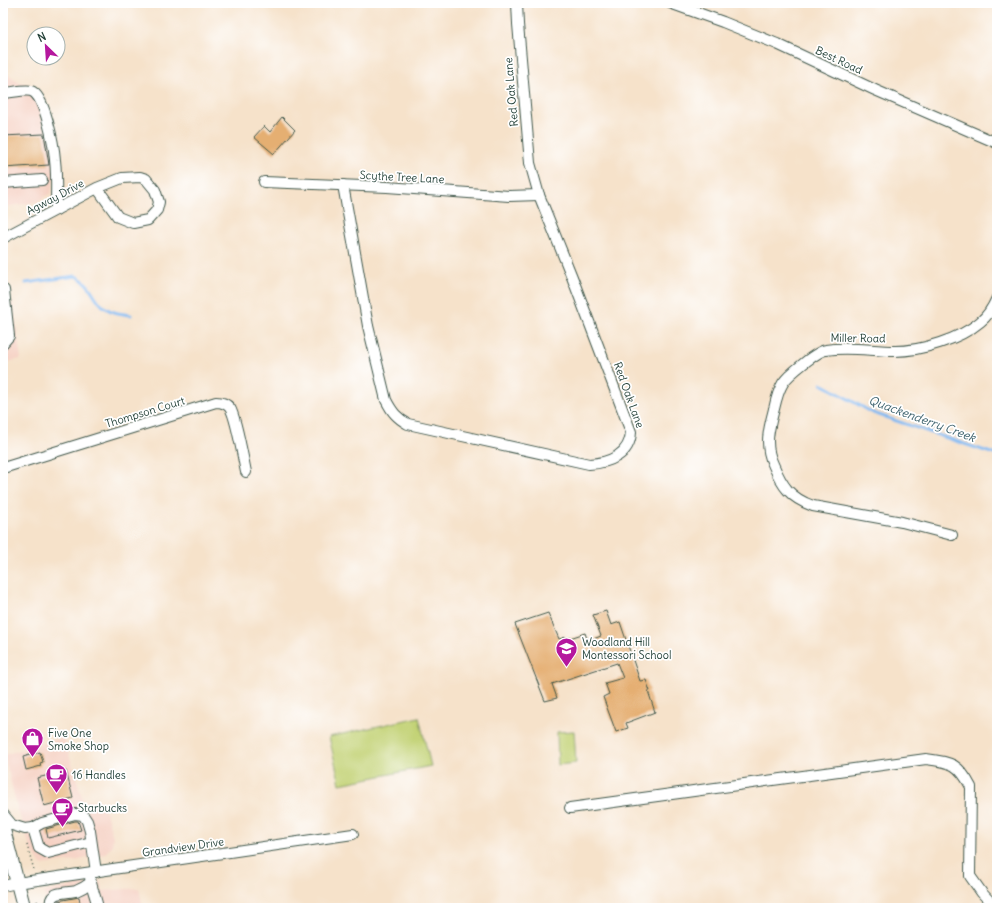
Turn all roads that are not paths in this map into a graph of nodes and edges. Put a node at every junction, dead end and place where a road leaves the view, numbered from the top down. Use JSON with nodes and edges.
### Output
{"nodes":[{"id":1,"x":517,"y":3,"type":"edge"},
{"id":2,"x":670,"y":3,"type":"edge"},
{"id":3,"x":3,"y":94,"type":"edge"},
{"id":4,"x":997,"y":143,"type":"edge"},
{"id":5,"x":42,"y":180,"type":"dead end"},
{"id":6,"x":264,"y":182,"type":"dead end"},
{"id":7,"x":3,"y":183,"type":"edge"},
{"id":8,"x":343,"y":185,"type":"junction"},
{"id":9,"x":97,"y":188,"type":"junction"},
{"id":10,"x":539,"y":195,"type":"junction"},
{"id":11,"x":56,"y":210,"type":"junction"},
{"id":12,"x":3,"y":238,"type":"edge"},
{"id":13,"x":3,"y":289,"type":"edge"},
{"id":14,"x":997,"y":298,"type":"edge"},
{"id":15,"x":5,"y":318,"type":"edge"},
{"id":16,"x":3,"y":343,"type":"edge"},
{"id":17,"x":3,"y":468,"type":"edge"},
{"id":18,"x":246,"y":472,"type":"dead end"},
{"id":19,"x":952,"y":535,"type":"dead end"},
{"id":20,"x":570,"y":808,"type":"dead end"},
{"id":21,"x":3,"y":814,"type":"edge"},
{"id":22,"x":3,"y":828,"type":"edge"},
{"id":23,"x":33,"y":828,"type":"junction"},
{"id":24,"x":353,"y":834,"type":"dead end"},
{"id":25,"x":90,"y":842,"type":"junction"},
{"id":26,"x":92,"y":876,"type":"junction"},
{"id":27,"x":17,"y":883,"type":"junction"},
{"id":28,"x":3,"y":886,"type":"edge"},
{"id":29,"x":24,"y":908,"type":"edge"},
{"id":30,"x":51,"y":908,"type":"edge"},
{"id":31,"x":98,"y":908,"type":"edge"},
{"id":32,"x":996,"y":908,"type":"edge"}],
"edges":[{"from":1,"to":10,"type":"street","name":"Red Oak Lane"},
{"from":2,"to":4,"type":"street","name":"Best Road"},
{"from":3,"to":11,"type":"street"},
{"from":5,"to":7,"type":"street"},
{"from":6,"to":8,"type":"street","name":"Scythe Tree Lane"},
{"from":8,"to":10,"type":"street","name":"Scythe Tree Lane"},
{"from":8,"to":10,"type":"street","name":"Red Oak Lane"},
{"from":9,"to":9,"type":"street","name":"Agway Drive"},
{"from":9,"to":11,"type":"street","name":"Agway Drive"},
{"from":11,"to":12,"type":"street","name":"Agway Drive"},
{"from":13,"to":15,"type":"street"},
{"from":14,"to":19,"type":"street","name":"Miller Road"},
{"from":15,"to":16,"type":"street"},
{"from":17,"to":18,"type":"street","name":"Thompson Court"},
{"from":20,"to":32,"type":"street"},
{"from":21,"to":23,"type":"street"},
{"from":22,"to":27,"type":"main road"},
{"from":23,"to":25,"type":"street"},
{"from":23,"to":25,"type":"street"},
{"from":24,"to":26,"type":"street","name":"Grandview Drive"},
{"from":25,"to":26,"type":"street"},
{"from":26,"to":27,"type":"street","name":"Grandview Drive"},
{"from":26,"to":30,"type":"street"},
{"from":26,"to":31,"type":"street"},
{"from":27,"to":28,"type":"street","name":"Grandview Drive"},
{"from":27,"to":29,"type":"main road"}]}
